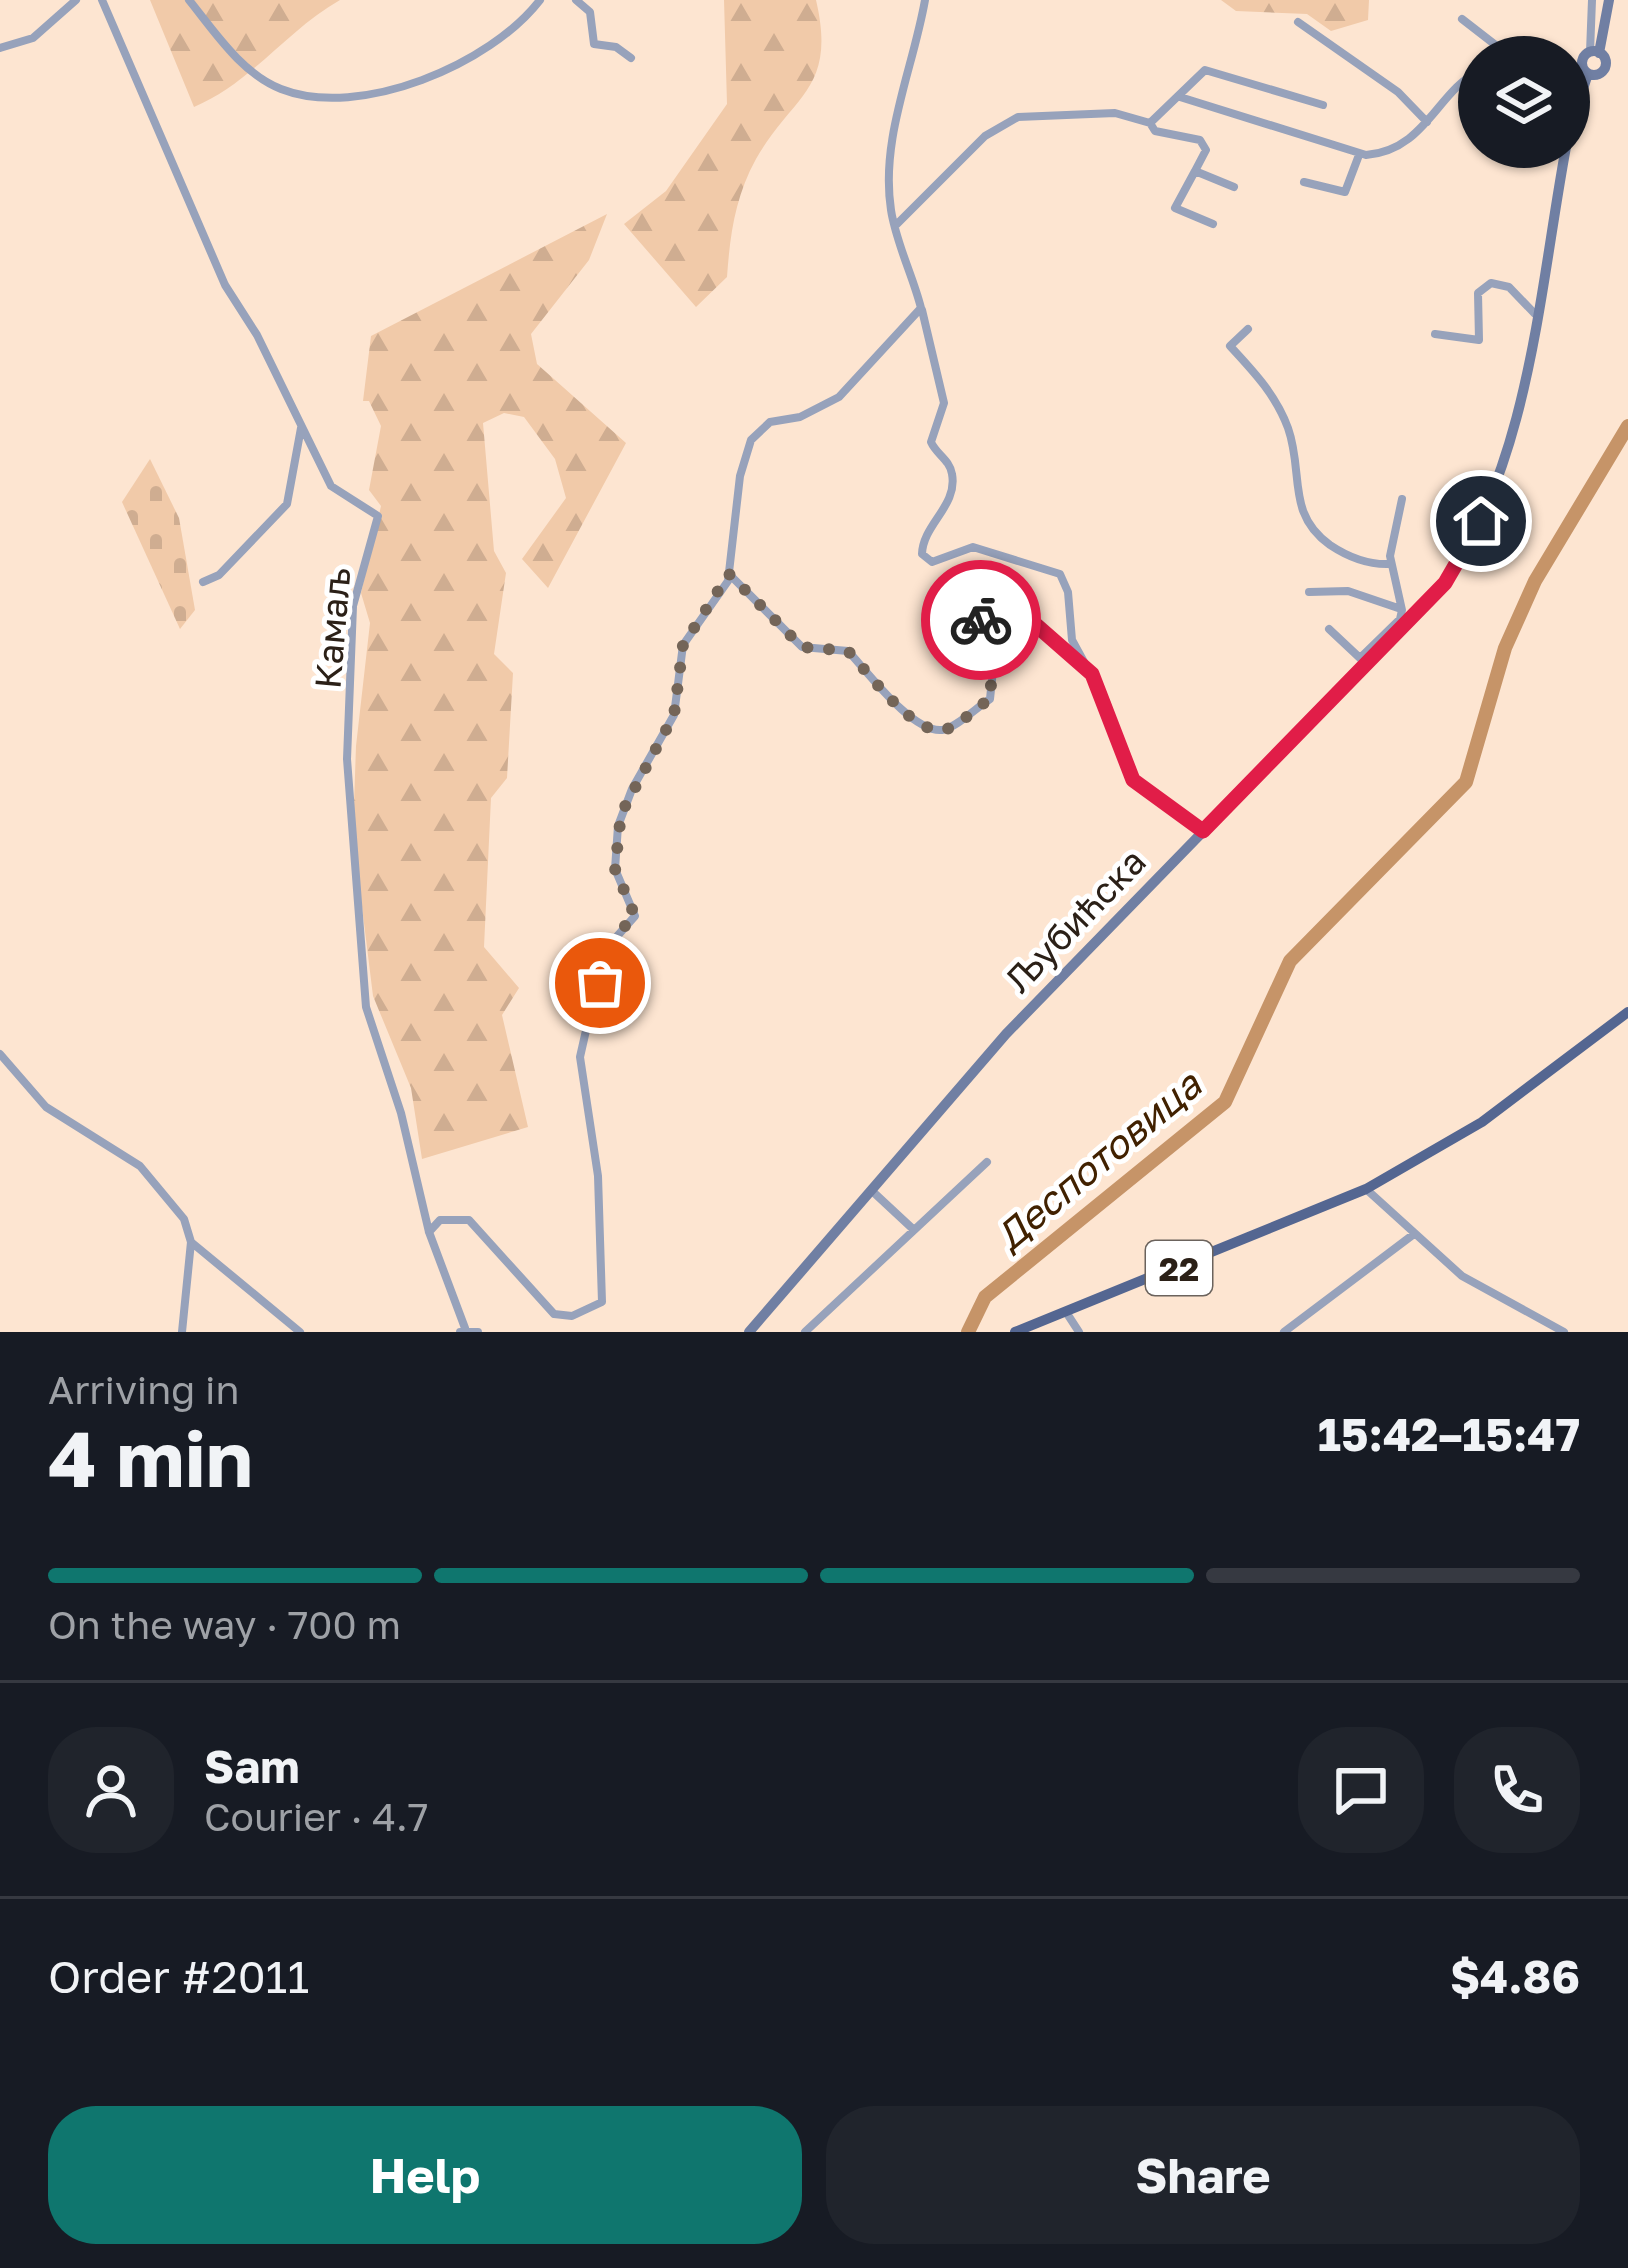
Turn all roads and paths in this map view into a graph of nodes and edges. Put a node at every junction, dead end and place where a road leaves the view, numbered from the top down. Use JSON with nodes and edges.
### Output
{"nodes":[{"id":1,"x":76,"y":0,"type":"edge"},
{"id":2,"x":102,"y":0,"type":"edge"},
{"id":3,"x":188,"y":0,"type":"edge"},
{"id":4,"x":540,"y":0,"type":"edge"},
{"id":5,"x":576,"y":0,"type":"edge"},
{"id":6,"x":925,"y":0,"type":"edge"},
{"id":7,"x":1592,"y":0,"type":"edge"},
{"id":8,"x":1609,"y":0,"type":"edge"},
{"id":9,"x":1462,"y":19,"type":"dead end"},
{"id":10,"x":1298,"y":22,"type":"dead end"},
{"id":11,"x":1484,"y":36,"type":"edge"},
{"id":12,"x":0,"y":48,"type":"edge"},
{"id":13,"x":1594,"y":53,"type":"junction"},
{"id":14,"x":631,"y":58,"type":"dead end"},
{"id":15,"x":1590,"y":58,"type":"edge"},
{"id":16,"x":1590,"y":69,"type":"edge"},
{"id":17,"x":1458,"y":92,"type":"edge"},
{"id":18,"x":1180,"y":97,"type":"junction"},
{"id":19,"x":1323,"y":105,"type":"dead end"},
{"id":20,"x":1427,"y":122,"type":"junction"},
{"id":21,"x":1150,"y":123,"type":"junction"},
{"id":22,"x":1359,"y":155,"type":"junction"},
{"id":23,"x":1561,"y":168,"type":"edge"},
{"id":24,"x":1195,"y":171,"type":"junction"},
{"id":25,"x":1304,"y":182,"type":"dead end"},
{"id":26,"x":1234,"y":187,"type":"dead end"},
{"id":27,"x":1213,"y":224,"type":"dead end"},
{"id":28,"x":895,"y":226,"type":"junction"},
{"id":29,"x":921,"y":308,"type":"junction"},
{"id":30,"x":1535,"y":314,"type":"junction"},
{"id":31,"x":1249,"y":329,"type":"dead end"},
{"id":32,"x":1435,"y":334,"type":"dead end"},
{"id":33,"x":301,"y":426,"type":"junction"},
{"id":34,"x":1402,"y":499,"type":"dead end"},
{"id":35,"x":1390,"y":564,"type":"junction"},
{"id":36,"x":729,"y":574,"type":"junction"},
{"id":37,"x":203,"y":582,"type":"dead end"},
{"id":38,"x":1309,"y":592,"type":"dead end"},
{"id":39,"x":1402,"y":610,"type":"junction"},
{"id":40,"x":1329,"y":629,"type":"dead end"},
{"id":41,"x":1080,"y":659,"type":"junction"},
{"id":42,"x":1364,"y":663,"type":"junction"},
{"id":43,"x":1203,"y":831,"type":"junction"},
{"id":44,"x":1628,"y":1012,"type":"edge"},
{"id":45,"x":0,"y":1054,"type":"edge"},
{"id":46,"x":987,"y":1162,"type":"dead end"},
{"id":47,"x":1366,"y":1189,"type":"junction"},
{"id":48,"x":870,"y":1190,"type":"junction"},
{"id":49,"x":914,"y":1230,"type":"junction"},
{"id":50,"x":429,"y":1232,"type":"junction"},
{"id":51,"x":1414,"y":1234,"type":"junction"},
{"id":52,"x":191,"y":1242,"type":"junction"},
{"id":53,"x":1066,"y":1312,"type":"junction"},
{"id":54,"x":463,"y":1330,"type":"edge"},
{"id":55,"x":182,"y":1332,"type":"edge"},
{"id":56,"x":300,"y":1332,"type":"edge"},
{"id":57,"x":478,"y":1332,"type":"edge"},
{"id":58,"x":749,"y":1332,"type":"edge"},
{"id":59,"x":805,"y":1332,"type":"edge"},
{"id":60,"x":1015,"y":1332,"type":"edge"},
{"id":61,"x":1079,"y":1332,"type":"edge"},
{"id":62,"x":1284,"y":1332,"type":"edge"},
{"id":63,"x":1564,"y":1332,"type":"edge"}],
"edges":[{"from":1,"to":12,"type":"street"},
{"from":2,"to":33,"type":"street","name":"Камаљ"},
{"from":3,"to":4,"type":"street"},
{"from":5,"to":14,"type":"street"},
{"from":6,"to":28,"type":"street"},
{"from":7,"to":13,"type":"street"},
{"from":8,"to":13,"type":"street"},
{"from":9,"to":11,"type":"street"},
{"from":10,"to":20,"type":"street"},
{"from":13,"to":15,"type":"street"},
{"from":13,"to":16,"type":"street"},
{"from":17,"to":20,"type":"street"},
{"from":18,"to":19,"type":"street"},
{"from":18,"to":21,"type":"street"},
{"from":18,"to":22,"type":"street"},
{"from":20,"to":22,"type":"street"},
{"from":21,"to":24,"type":"street"},
{"from":21,"to":28,"type":"street"},
{"from":22,"to":25,"type":"street"},
{"from":23,"to":30,"type":"street","name":"Љубићска"},
{"from":24,"to":26,"type":"street"},
{"from":24,"to":27,"type":"street"},
{"from":28,"to":29,"type":"street"},
{"from":29,"to":36,"type":"street"},
{"from":29,"to":41,"type":"street"},
{"from":30,"to":32,"type":"street"},
{"from":30,"to":42,"type":"street","name":"Љубићска"},
{"from":31,"to":35,"type":"street"},
{"from":33,"to":37,"type":"street"},
{"from":33,"to":50,"type":"street","name":"Камаљ"},
{"from":34,"to":35,"type":"street"},
{"from":35,"to":39,"type":"street"},
{"from":36,"to":41,"type":"street"},
{"from":36,"to":50,"type":"street"},
{"from":38,"to":39,"type":"street"},
{"from":39,"to":42,"type":"street"},
{"from":40,"to":42,"type":"street"},
{"from":41,"to":43,"type":"street"},
{"from":42,"to":43,"type":"street","name":"Љубићска"},
{"from":43,"to":48,"type":"street","name":"Љубићска"},
{"from":44,"to":47,"type":"main road","number":"22"},
{"from":45,"to":52,"type":"street"},
{"from":46,"to":49,"type":"street"},
{"from":47,"to":51,"type":"street"},
{"from":47,"to":53,"type":"main road","number":"22"},
{"from":48,"to":49,"type":"street"},
{"from":48,"to":58,"type":"street","name":"Љубићска"},
{"from":49,"to":59,"type":"street"},
{"from":50,"to":54,"type":"street","name":"Камаљ"},
{"from":51,"to":62,"type":"street"},
{"from":51,"to":63,"type":"street"},
{"from":52,"to":55,"type":"street"},
{"from":52,"to":56,"type":"street"},
{"from":53,"to":60,"type":"main road","number":"22"},
{"from":53,"to":61,"type":"street"},
{"from":54,"to":57,"type":"street"}]}
